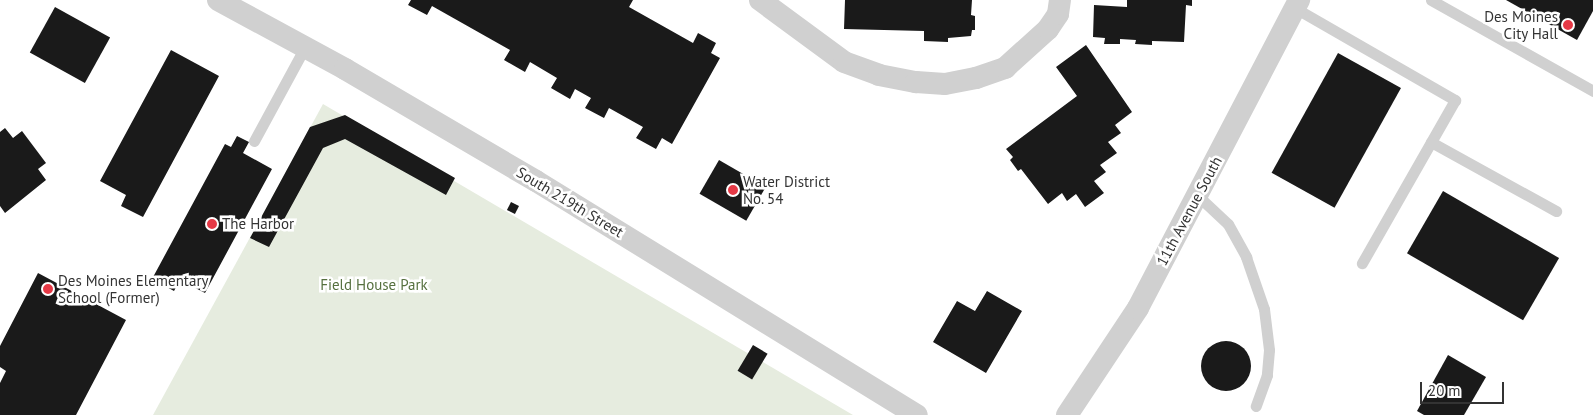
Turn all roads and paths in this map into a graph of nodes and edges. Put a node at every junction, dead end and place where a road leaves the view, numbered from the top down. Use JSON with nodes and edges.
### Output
{"nodes":[{"id":1,"x":218,"y":0,"type":"edge"},
{"id":2,"x":760,"y":0,"type":"edge"},
{"id":3,"x":1060,"y":0,"type":"edge"},
{"id":4,"x":1431,"y":0,"type":"edge"},
{"id":5,"x":1297,"y":4,"type":"edge"},
{"id":6,"x":305,"y":48,"type":"junction"},
{"id":7,"x":1593,"y":91,"type":"edge"},
{"id":8,"x":254,"y":141,"type":"dead end"},
{"id":9,"x":1431,"y":142,"type":"junction"},
{"id":10,"x":1197,"y":195,"type":"junction"},
{"id":11,"x":1556,"y":210,"type":"dead end"},
{"id":12,"x":1362,"y":263,"type":"dead end"},
{"id":13,"x":1256,"y":406,"type":"dead end"},
{"id":14,"x":917,"y":415,"type":"edge"},
{"id":15,"x":1067,"y":415,"type":"edge"}],
"edges":[{"from":1,"to":6,"type":"street","name":"South 219th Street"},
{"from":2,"to":3,"type":"street"},
{"from":4,"to":7,"type":"lane"},
{"from":5,"to":9,"type":"lane"},
{"from":5,"to":10,"type":"street","name":"11th Avenue South"},
{"from":6,"to":8,"type":"lane"},
{"from":6,"to":14,"type":"street","name":"South 219th Street"},
{"from":9,"to":11,"type":"lane"},
{"from":9,"to":12,"type":"lane"},
{"from":10,"to":13,"type":"lane"},
{"from":10,"to":15,"type":"street","name":"11th Avenue South"}]}
